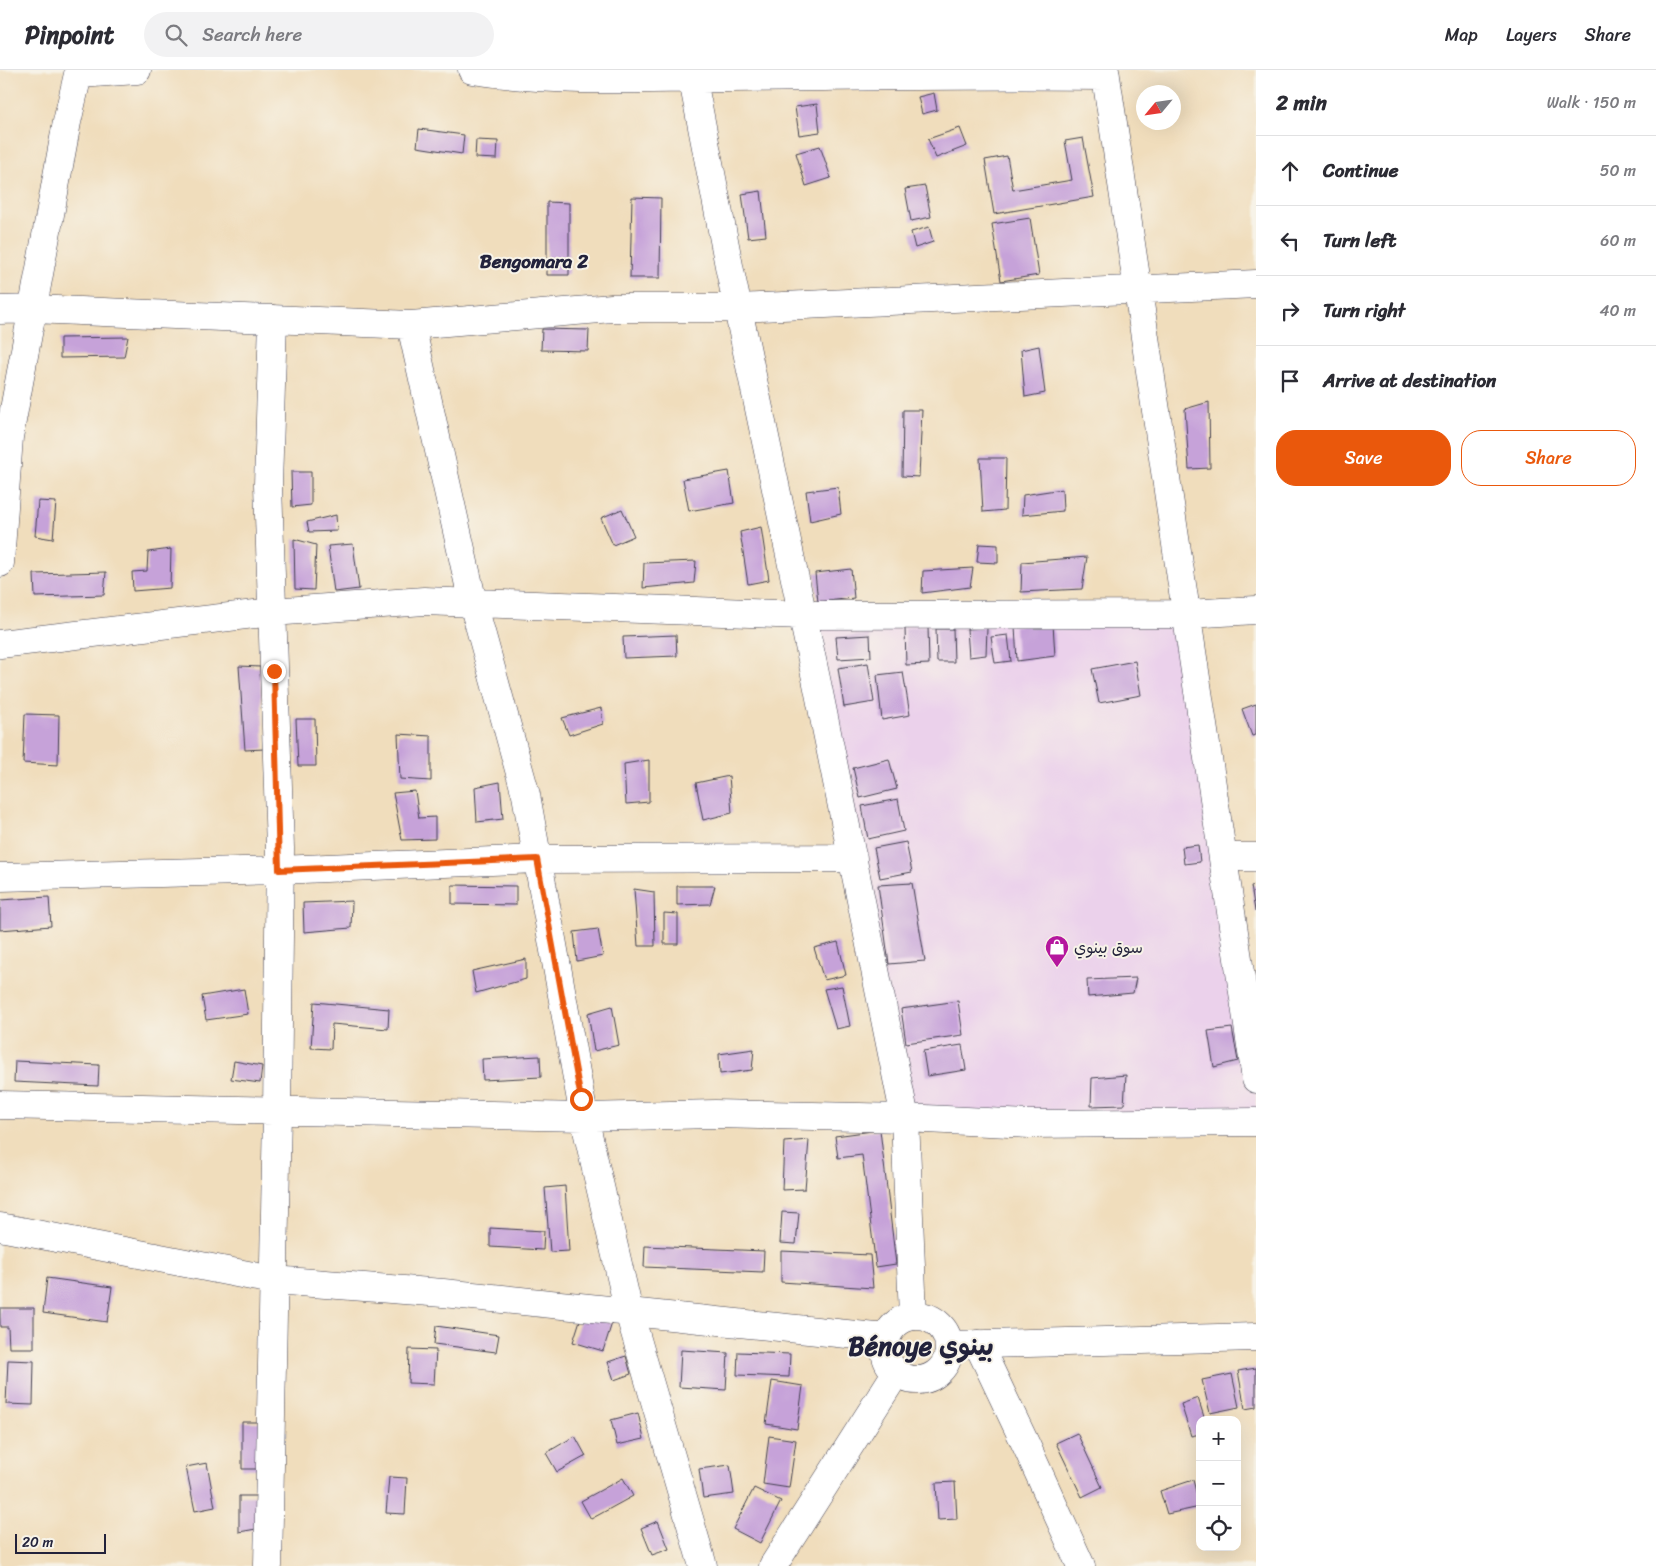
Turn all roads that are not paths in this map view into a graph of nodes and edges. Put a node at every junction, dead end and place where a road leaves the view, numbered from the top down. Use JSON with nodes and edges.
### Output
{"nodes":[{"id":1,"x":137,"y":70,"type":"edge"},
{"id":2,"x":472,"y":70,"type":"edge"},
{"id":3,"x":79,"y":72,"type":"edge"},
{"id":4,"x":1105,"y":73,"type":"edge"},
{"id":5,"x":692,"y":74,"type":"edge"},
{"id":6,"x":1256,"y":284,"type":"edge"},
{"id":7,"x":1138,"y":289,"type":"junction"},
{"id":8,"x":738,"y":308,"type":"junction"},
{"id":9,"x":33,"y":309,"type":"junction"},
{"id":10,"x":0,"y":310,"type":"edge"},
{"id":11,"x":273,"y":320,"type":"junction"},
{"id":12,"x":411,"y":325,"type":"junction"},
{"id":13,"x":0,"y":563,"type":"edge"},
{"id":14,"x":473,"y":603,"type":"junction"},
{"id":15,"x":1256,"y":610,"type":"edge"},
{"id":16,"x":272,"y":612,"type":"junction"},
{"id":17,"x":1187,"y":614,"type":"junction"},
{"id":18,"x":803,"y":615,"type":"junction"},
{"id":19,"x":0,"y":644,"type":"edge"},
{"id":20,"x":1223,"y":857,"type":"junction"},
{"id":21,"x":1256,"y":857,"type":"edge"},
{"id":22,"x":852,"y":858,"type":"junction"},
{"id":23,"x":537,"y":859,"type":"junction"},
{"id":24,"x":279,"y":870,"type":"junction"},
{"id":25,"x":0,"y":877,"type":"edge"},
{"id":26,"x":1256,"y":1079,"type":"edge"},
{"id":27,"x":0,"y":1105,"type":"edge"},
{"id":28,"x":277,"y":1112,"type":"junction"},
{"id":29,"x":584,"y":1117,"type":"junction"},
{"id":30,"x":905,"y":1118,"type":"junction"},
{"id":31,"x":1256,"y":1122,"type":"edge"},
{"id":32,"x":0,"y":1227,"type":"edge"},
{"id":33,"x":273,"y":1280,"type":"junction"},
{"id":34,"x":629,"y":1312,"type":"junction"},
{"id":35,"x":913,"y":1316,"type":"junction"},
{"id":36,"x":1256,"y":1337,"type":"edge"},
{"id":37,"x":886,"y":1338,"type":"junction"},
{"id":38,"x":978,"y":1344,"type":"junction"},
{"id":39,"x":949,"y":1345,"type":"junction"},
{"id":40,"x":896,"y":1373,"type":"junction"},
{"id":41,"x":268,"y":1566,"type":"edge"},
{"id":42,"x":703,"y":1566,"type":"edge"},
{"id":43,"x":773,"y":1566,"type":"edge"},
{"id":44,"x":1080,"y":1566,"type":"edge"}],
"edges":[{"from":1,"to":3,"type":"street"},
{"from":2,"to":5,"type":"street"},
{"from":3,"to":9,"type":"street"},
{"from":4,"to":5,"type":"street"},
{"from":4,"to":7,"type":"street"},
{"from":5,"to":8,"type":"street"},
{"from":6,"to":7,"type":"street"},
{"from":7,"to":8,"type":"street"},
{"from":7,"to":17,"type":"street"},
{"from":8,"to":12,"type":"street"},
{"from":8,"to":18,"type":"street"},
{"from":9,"to":10,"type":"street"},
{"from":9,"to":11,"type":"street"},
{"from":9,"to":13,"type":"street"},
{"from":11,"to":12,"type":"street"},
{"from":11,"to":16,"type":"street"},
{"from":12,"to":14,"type":"street"},
{"from":14,"to":16,"type":"street"},
{"from":14,"to":18,"type":"street"},
{"from":14,"to":23,"type":"street"},
{"from":15,"to":17,"type":"street"},
{"from":16,"to":19,"type":"street"},
{"from":16,"to":24,"type":"street"},
{"from":17,"to":18,"type":"street"},
{"from":17,"to":20,"type":"street"},
{"from":18,"to":22,"type":"street"},
{"from":20,"to":21,"type":"street"},
{"from":20,"to":26,"type":"street"},
{"from":22,"to":23,"type":"street"},
{"from":22,"to":30,"type":"street"},
{"from":23,"to":24,"type":"street"},
{"from":23,"to":29,"type":"street"},
{"from":24,"to":25,"type":"street"},
{"from":24,"to":28,"type":"street"},
{"from":27,"to":28,"type":"street"},
{"from":28,"to":29,"type":"street"},
{"from":28,"to":33,"type":"street"},
{"from":29,"to":30,"type":"street"},
{"from":29,"to":34,"type":"street"},
{"from":30,"to":31,"type":"street"},
{"from":30,"to":35,"type":"street"},
{"from":32,"to":33,"type":"street"},
{"from":33,"to":34,"type":"street"},
{"from":33,"to":41,"type":"street"},
{"from":34,"to":37,"type":"street"},
{"from":34,"to":42,"type":"street"},
{"from":35,"to":37,"type":"street"},
{"from":35,"to":39,"type":"street"},
{"from":36,"to":38,"type":"street"},
{"from":37,"to":40,"type":"street"},
{"from":38,"to":39,"type":"street"},
{"from":38,"to":44,"type":"street"},
{"from":39,"to":40,"type":"street"},
{"from":40,"to":43,"type":"street"}]}
